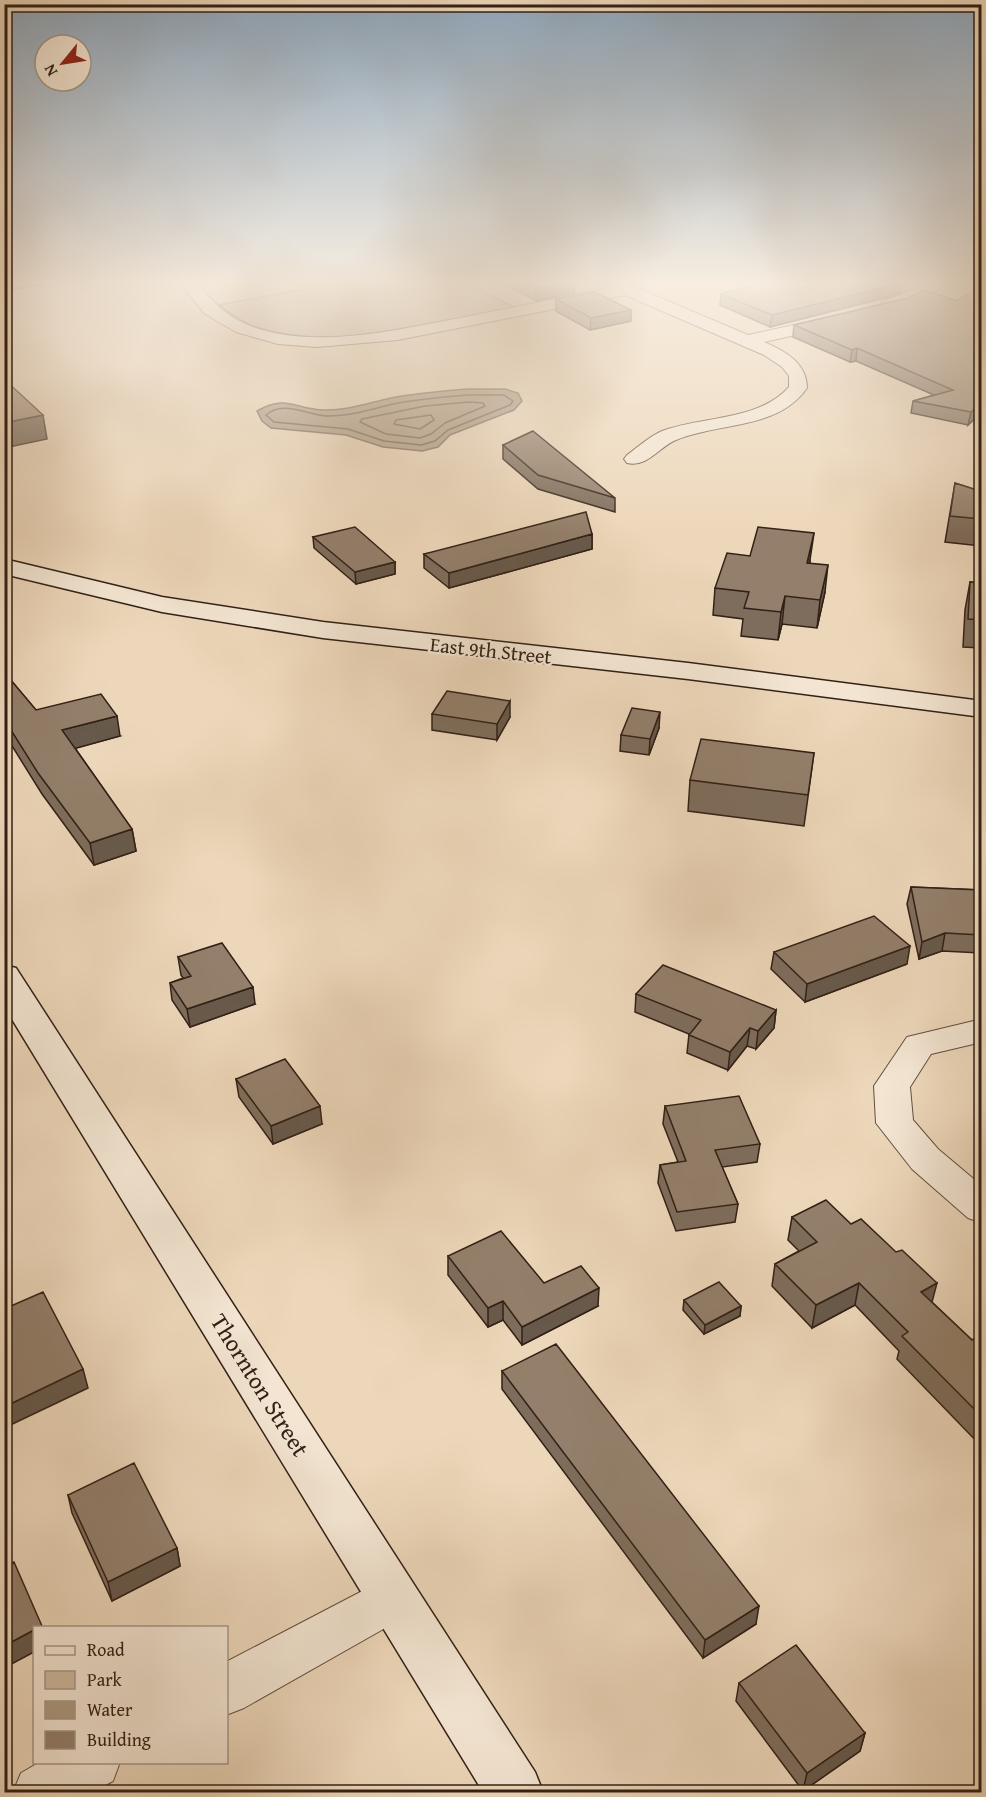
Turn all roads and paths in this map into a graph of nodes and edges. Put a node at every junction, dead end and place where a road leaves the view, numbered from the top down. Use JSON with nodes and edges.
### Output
{"nodes":[{"id":1,"x":790,"y":366,"type":"edge"},
{"id":2,"x":634,"y":459,"type":"dead end"},
{"id":3,"x":4,"y":566,"type":"edge"},
{"id":4,"x":981,"y":709,"type":"edge"},
{"id":5,"x":4,"y":976,"type":"edge"},
{"id":6,"x":981,"y":1030,"type":"edge"},
{"id":7,"x":981,"y":1208,"type":"edge"},
{"id":8,"x":393,"y":1598,"type":"junction"},
{"id":9,"x":228,"y":1689,"type":"edge"},
{"id":10,"x":90,"y":1764,"type":"edge"},
{"id":11,"x":40,"y":1792,"type":"edge"},
{"id":12,"x":515,"y":1792,"type":"edge"}],
"edges":[{"from":1,"to":2,"type":"street"},
{"from":3,"to":4,"type":"main road","name":"East 9th Street"},
{"from":5,"to":8,"type":"main road","name":"Thornton Street"},
{"from":6,"to":7,"type":"street"},
{"from":8,"to":9,"type":"street"},
{"from":8,"to":12,"type":"main road","name":"Thornton Street"},
{"from":10,"to":11,"type":"street"}]}
